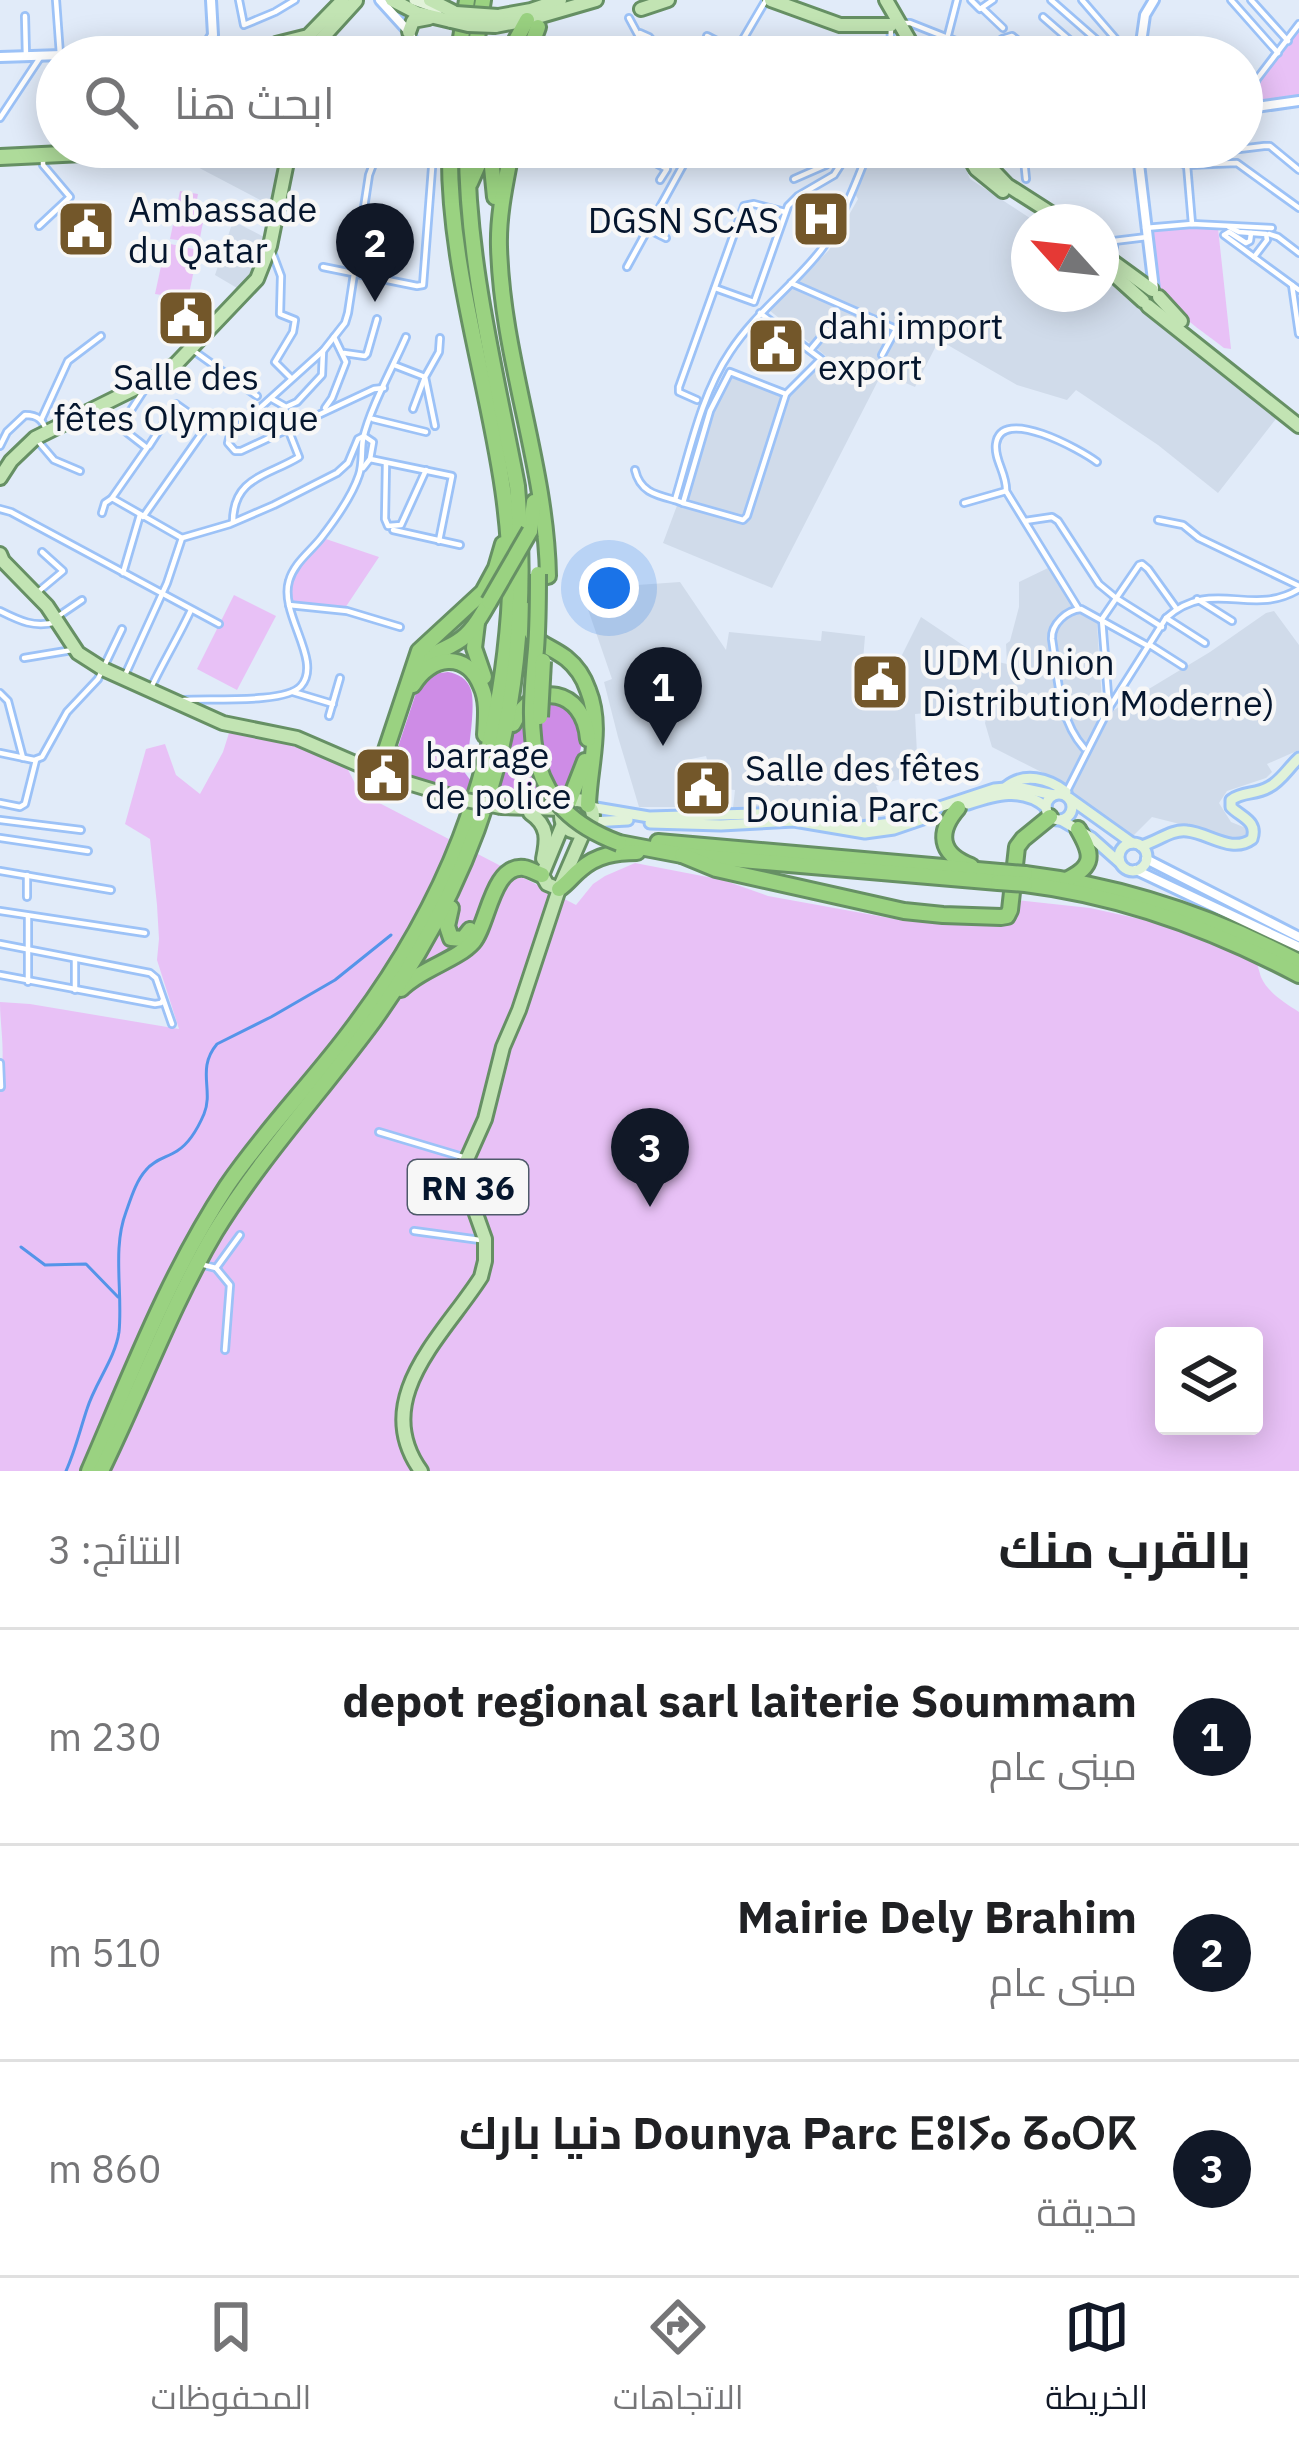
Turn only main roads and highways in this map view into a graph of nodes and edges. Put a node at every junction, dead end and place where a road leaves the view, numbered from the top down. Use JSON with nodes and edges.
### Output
{"nodes":[{"id":1,"x":340,"y":0,"type":"edge"},
{"id":2,"x":356,"y":0,"type":"edge"},
{"id":3,"x":414,"y":0,"type":"edge"},
{"id":4,"x":483,"y":0,"type":"edge"},
{"id":5,"x":560,"y":0,"type":"edge"},
{"id":6,"x":596,"y":0,"type":"edge"},
{"id":7,"x":668,"y":0,"type":"edge"},
{"id":8,"x":768,"y":0,"type":"edge"},
{"id":9,"x":886,"y":0,"type":"edge"},
{"id":10,"x":389,"y":1,"type":"edge"},
{"id":11,"x":433,"y":1,"type":"edge"},
{"id":12,"x":461,"y":7,"type":"edge"},
{"id":13,"x":641,"y":9,"type":"dead end"},
{"id":14,"x":431,"y":18,"type":"junction"},
{"id":15,"x":499,"y":22,"type":"junction"},
{"id":16,"x":898,"y":23,"type":"junction"},
{"id":17,"x":536,"y":25,"type":"junction"},
{"id":18,"x":410,"y":34,"type":"road end"},
{"id":19,"x":312,"y":36,"type":"edge"},
{"id":20,"x":316,"y":36,"type":"edge"},
{"id":21,"x":477,"y":36,"type":"edge"},
{"id":22,"x":508,"y":36,"type":"edge"},
{"id":23,"x":517,"y":36,"type":"edge"},
{"id":24,"x":534,"y":36,"type":"edge"},
{"id":25,"x":906,"y":36,"type":"edge"},
{"id":26,"x":36,"y":151,"type":"edge"},
{"id":27,"x":0,"y":153,"type":"edge"},
{"id":28,"x":286,"y":168,"type":"edge"},
{"id":29,"x":451,"y":168,"type":"edge"},
{"id":30,"x":467,"y":168,"type":"edge"},
{"id":31,"x":479,"y":168,"type":"edge"},
{"id":32,"x":489,"y":168,"type":"edge"},
{"id":33,"x":503,"y":168,"type":"edge"},
{"id":34,"x":505,"y":168,"type":"edge"},
{"id":35,"x":985,"y":168,"type":"edge"},
{"id":36,"x":988,"y":168,"type":"edge"},
{"id":37,"x":468,"y":194,"type":"junction"},
{"id":38,"x":495,"y":197,"type":"junction"},
{"id":39,"x":1024,"y":204,"type":"edge"},
{"id":40,"x":1037,"y":204,"type":"edge"},
{"id":41,"x":1119,"y":262,"type":"edge"},
{"id":42,"x":1151,"y":274,"type":"road end"},
{"id":43,"x":1119,"y":275,"type":"edge"},
{"id":44,"x":1135,"y":279,"type":"junction"},
{"id":45,"x":1151,"y":297,"type":"junction"},
{"id":46,"x":1299,"y":415,"type":"edge"},
{"id":47,"x":1299,"y":426,"type":"edge"},
{"id":48,"x":0,"y":478,"type":"edge"},
{"id":49,"x":533,"y":502,"type":"junction"},
{"id":50,"x":506,"y":510,"type":"junction"},
{"id":51,"x":520,"y":544,"type":"junction"},
{"id":52,"x":0,"y":554,"type":"edge"},
{"id":53,"x":543,"y":575,"type":"junction"},
{"id":54,"x":479,"y":619,"type":"junction"},
{"id":55,"x":407,"y":681,"type":"junction"},
{"id":56,"x":485,"y":728,"type":"junction"},
{"id":57,"x":388,"y":754,"type":"junction"},
{"id":58,"x":1299,"y":758,"type":"edge"},
{"id":59,"x":490,"y":771,"type":"junction"},
{"id":60,"x":377,"y":773,"type":"junction"},
{"id":61,"x":405,"y":783,"type":"junction"},
{"id":62,"x":1064,"y":795,"type":"junction"},
{"id":63,"x":589,"y":806,"type":"junction"},
{"id":64,"x":507,"y":807,"type":"junction"},
{"id":65,"x":958,"y":808,"type":"junction"},
{"id":66,"x":530,"y":813,"type":"junction"},
{"id":67,"x":564,"y":814,"type":"junction"},
{"id":68,"x":1052,"y":815,"type":"junction"},
{"id":69,"x":588,"y":826,"type":"junction"},
{"id":70,"x":1078,"y":829,"type":"junction"},
{"id":71,"x":620,"y":839,"type":"junction"},
{"id":72,"x":1141,"y":850,"type":"junction"},
{"id":73,"x":656,"y":851,"type":"junction"},
{"id":74,"x":682,"y":855,"type":"junction"},
{"id":75,"x":468,"y":857,"type":"junction"},
{"id":76,"x":1120,"y":864,"type":"junction"},
{"id":77,"x":981,"y":870,"type":"junction"},
{"id":78,"x":546,"y":877,"type":"junction"},
{"id":79,"x":999,"y":877,"type":"junction"},
{"id":80,"x":1025,"y":879,"type":"junction"},
{"id":81,"x":1066,"y":880,"type":"junction"},
{"id":82,"x":1299,"y":962,"type":"edge"},
{"id":83,"x":1299,"y":975,"type":"edge"},
{"id":84,"x":374,"y":1020,"type":"junction"},
{"id":85,"x":89,"y":1471,"type":"edge"},
{"id":86,"x":101,"y":1471,"type":"edge"},
{"id":87,"x":421,"y":1471,"type":"edge"}],
"edges":[{"from":1,"to":19,"type":"main road"},
{"from":2,"to":20,"type":"main road"},
{"from":3,"to":12,"type":"main road"},
{"from":4,"to":21,"type":"highway"},
{"from":5,"to":15,"type":"main road"},
{"from":6,"to":17,"type":"main road"},
{"from":7,"to":13,"type":"main road"},
{"from":8,"to":16,"type":"main road"},
{"from":9,"to":16,"type":"main road"},
{"from":10,"to":12,"type":"main road"},
{"from":10,"to":14,"type":"main road"},
{"from":11,"to":12,"type":"main road"},
{"from":12,"to":14,"type":"main road"},
{"from":12,"to":15,"type":"main road","bridge":true},
{"from":14,"to":18,"type":"main road"},
{"from":15,"to":17,"type":"main road"},
{"from":15,"to":22,"type":"highway"},
{"from":16,"to":25,"type":"main road"},
{"from":17,"to":23,"type":"highway"},
{"from":17,"to":24,"type":"highway"},
{"from":26,"to":27,"type":"highway"},
{"from":28,"to":48,"type":"main road"},
{"from":29,"to":50,"type":"highway"},
{"from":30,"to":37,"type":"highway"},
{"from":31,"to":37,"type":"highway"},
{"from":32,"to":38,"type":"highway"},
{"from":33,"to":38,"type":"highway"},
{"from":34,"to":53,"type":"highway"},
{"from":35,"to":39,"type":"main road"},
{"from":36,"to":40,"type":"main road"},
{"from":37,"to":51,"type":"highway"},
{"from":38,"to":49,"type":"highway"},
{"from":41,"to":44,"type":"main road"},
{"from":42,"to":44,"type":"main road"},
{"from":43,"to":45,"type":"main road"},
{"from":44,"to":45,"type":"main road"},
{"from":45,"to":46,"type":"main road"},
{"from":45,"to":47,"type":"main road"},
{"from":49,"to":53,"type":"highway"},
{"from":49,"to":54,"type":"highway","bridge":true},
{"from":50,"to":55,"type":"highway"},
{"from":50,"to":59,"type":"highway"},
{"from":51,"to":59,"type":"highway"},
{"from":51,"to":63,"type":"highway"},
{"from":52,"to":60,"type":"main road"},
{"from":53,"to":71,"type":"highway","bridge":true},
{"from":54,"to":55,"type":"highway"},
{"from":54,"to":56,"type":"highway"},
{"from":55,"to":57,"type":"highway"},
{"from":56,"to":57,"type":"highway"},
{"from":56,"to":59,"type":"highway"},
{"from":57,"to":60,"type":"highway"},
{"from":57,"to":61,"type":"main road"},
{"from":58,"to":72,"type":"main road"},
{"from":59,"to":67,"type":"highway"},
{"from":59,"to":75,"type":"highway"},
{"from":59,"to":85,"type":"highway"},
{"from":60,"to":61,"type":"main road"},
{"from":61,"to":64,"type":"main road","bridge":true},
{"from":62,"to":63,"type":"main road"},
{"from":62,"to":68,"type":"main road"},
{"from":62,"to":68,"type":"main road"},
{"from":62,"to":72,"type":"main road"},
{"from":63,"to":67,"type":"main road"},
{"from":63,"to":69,"type":"main road"},
{"from":64,"to":66,"type":"main road"},
{"from":64,"to":67,"type":"main road"},
{"from":65,"to":68,"type":"main road"},
{"from":65,"to":69,"type":"main road"},
{"from":65,"to":77,"type":"highway"},
{"from":66,"to":67,"type":"main road"},
{"from":66,"to":78,"type":"main road"},
{"from":67,"to":69,"type":"main road"},
{"from":67,"to":78,"type":"main road","number":"RN 36"},
{"from":68,"to":70,"type":"main road"},
{"from":68,"to":74,"type":"highway"},
{"from":69,"to":78,"type":"main road","number":"RN 36"},
{"from":70,"to":76,"type":"main road"},
{"from":70,"to":81,"type":"highway"},
{"from":71,"to":73,"type":"highway"},
{"from":71,"to":77,"type":"highway"},
{"from":72,"to":76,"type":"main road"},
{"from":72,"to":76,"type":"main road"},
{"from":73,"to":74,"type":"highway"},
{"from":73,"to":78,"type":"highway"},
{"from":74,"to":79,"type":"highway"},
{"from":75,"to":78,"type":"highway"},
{"from":75,"to":84,"type":"highway"},
{"from":77,"to":79,"type":"highway"},
{"from":78,"to":84,"type":"highway"},
{"from":78,"to":87,"type":"main road","number":"RN 36"},
{"from":79,"to":80,"type":"highway","bridge":true},
{"from":80,"to":81,"type":"highway"},
{"from":80,"to":83,"type":"highway"},
{"from":81,"to":82,"type":"highway"},
{"from":84,"to":86,"type":"highway"}]}
